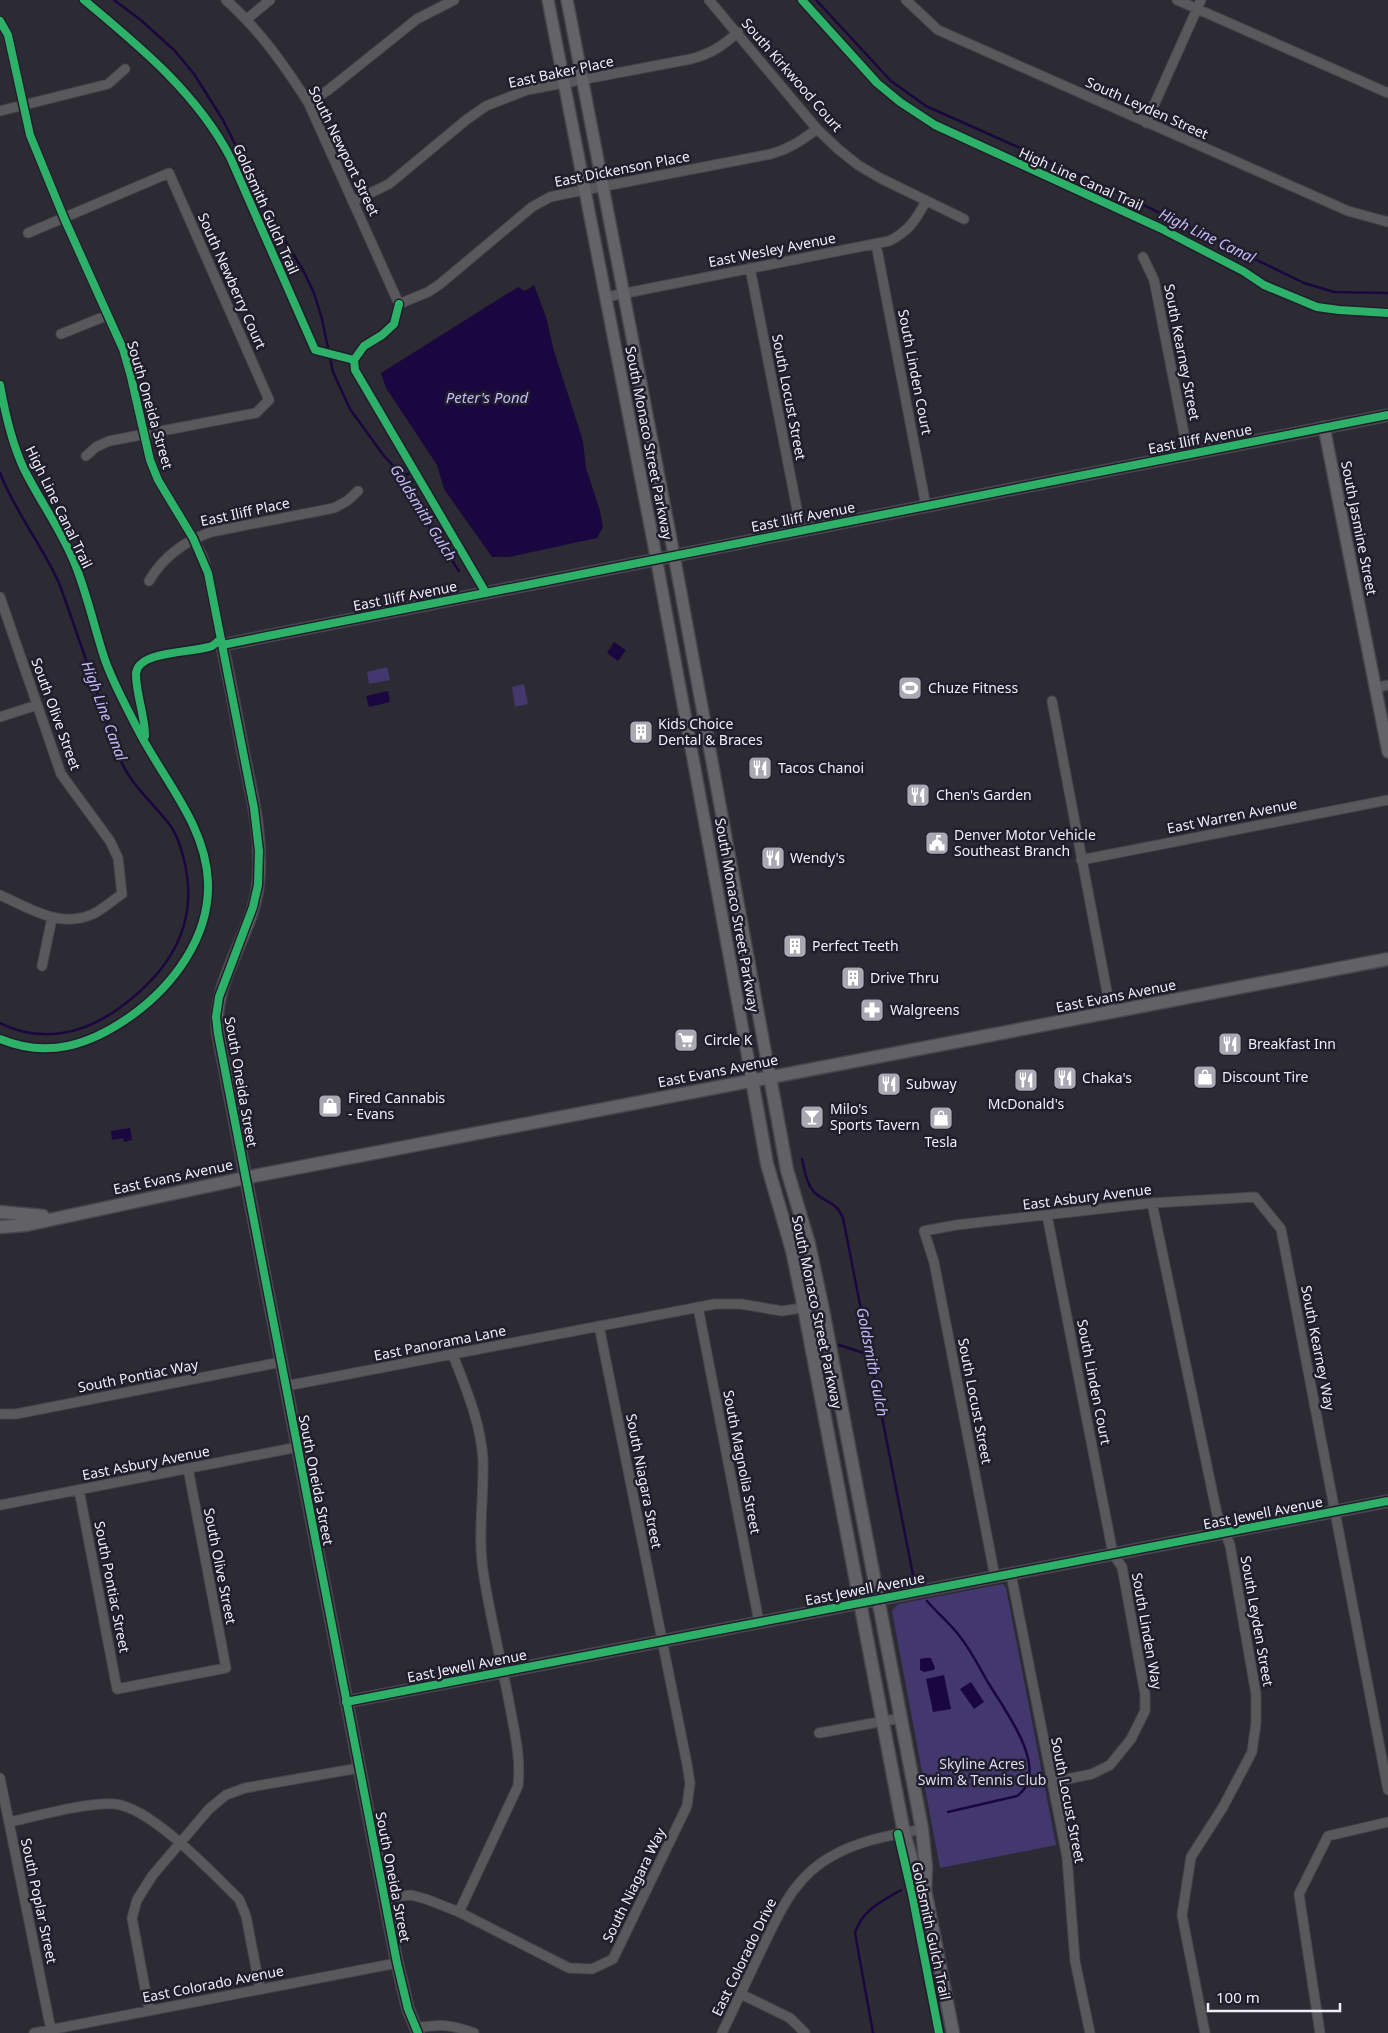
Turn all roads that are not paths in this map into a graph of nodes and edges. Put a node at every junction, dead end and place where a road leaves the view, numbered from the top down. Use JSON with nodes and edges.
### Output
{"nodes":[{"id":1,"x":226,"y":0,"type":"edge"},
{"id":2,"x":270,"y":0,"type":"edge"},
{"id":3,"x":454,"y":0,"type":"edge"},
{"id":4,"x":548,"y":0,"type":"edge"},
{"id":5,"x":567,"y":0,"type":"edge"},
{"id":6,"x":709,"y":0,"type":"edge"},
{"id":7,"x":906,"y":0,"type":"edge"},
{"id":8,"x":1177,"y":0,"type":"edge"},
{"id":9,"x":1199,"y":4,"type":"edge"},
{"id":10,"x":247,"y":19,"type":"junction"},
{"id":11,"x":0,"y":21,"type":"edge"},
{"id":12,"x":738,"y":32,"type":"junction"},
{"id":13,"x":125,"y":69,"type":"dead end"},
{"id":14,"x":582,"y":80,"type":"junction"},
{"id":15,"x":564,"y":84,"type":"junction"},
{"id":16,"x":1388,"y":93,"type":"edge"},
{"id":17,"x":308,"y":102,"type":"junction"},
{"id":18,"x":24,"y":104,"type":"junction"},
{"id":19,"x":0,"y":111,"type":"edge"},
{"id":20,"x":1146,"y":123,"type":"junction"},
{"id":21,"x":816,"y":129,"type":"junction"},
{"id":22,"x":603,"y":186,"type":"junction"},
{"id":23,"x":585,"y":189,"type":"junction"},
{"id":24,"x":354,"y":201,"type":"junction"},
{"id":25,"x":926,"y":201,"type":"junction"},
{"id":26,"x":64,"y":218,"type":"junction"},
{"id":27,"x":964,"y":219,"type":"dead end"},
{"id":28,"x":1388,"y":222,"type":"edge"},
{"id":29,"x":28,"y":233,"type":"dead end"},
{"id":30,"x":876,"y":244,"type":"junction"},
{"id":31,"x":1143,"y":257,"type":"dead end"},
{"id":32,"x":750,"y":268,"type":"junction"},
{"id":33,"x":624,"y":293,"type":"junction"},
{"id":34,"x":606,"y":297,"type":"junction"},
{"id":35,"x":399,"y":304,"type":"joint"},
{"id":36,"x":108,"y":315,"type":"junction"},
{"id":37,"x":61,"y":334,"type":"dead end"},
{"id":38,"x":1388,"y":415,"type":"edge"},
{"id":39,"x":1324,"y":427,"type":"junction"},
{"id":40,"x":144,"y":434,"type":"junction"},
{"id":41,"x":1188,"y":454,"type":"junction"},
{"id":42,"x":86,"y":456,"type":"dead end"},
{"id":43,"x":358,"y":491,"type":"dead end"},
{"id":44,"x":926,"y":506,"type":"junction"},
{"id":45,"x":801,"y":530,"type":"junction"},
{"id":46,"x":194,"y":538,"type":"junction"},
{"id":47,"x":674,"y":556,"type":"junction"},
{"id":48,"x":656,"y":559,"type":"junction"},
{"id":49,"x":149,"y":581,"type":"dead end"},
{"id":50,"x":0,"y":597,"type":"edge"},
{"id":51,"x":222,"y":645,"type":"junction"},
{"id":52,"x":1388,"y":685,"type":"edge"},
{"id":53,"x":1375,"y":688,"type":"junction"},
{"id":54,"x":1052,"y":701,"type":"dead end"},
{"id":55,"x":37,"y":705,"type":"junction"},
{"id":56,"x":0,"y":717,"type":"edge"},
{"id":57,"x":1388,"y":752,"type":"edge"},
{"id":58,"x":1388,"y":800,"type":"edge"},
{"id":59,"x":1081,"y":860,"type":"junction"},
{"id":60,"x":0,"y":895,"type":"edge"},
{"id":61,"x":52,"y":918,"type":"junction"},
{"id":62,"x":1388,"y":959,"type":"edge"},
{"id":63,"x":42,"y":966,"type":"dead end"},
{"id":64,"x":1110,"y":1013,"type":"junction"},
{"id":65,"x":770,"y":1077,"type":"junction"},
{"id":66,"x":752,"y":1080,"type":"junction"},
{"id":67,"x":245,"y":1178,"type":"junction"},
{"id":68,"x":1255,"y":1198,"type":"joint"},
{"id":69,"x":1152,"y":1202,"type":"junction"},
{"id":70,"x":0,"y":1212,"type":"edge"},
{"id":71,"x":1047,"y":1216,"type":"junction"},
{"id":72,"x":55,"y":1217,"type":"junction"},
{"id":73,"x":0,"y":1227,"type":"edge"},
{"id":74,"x":924,"y":1231,"type":"joint"},
{"id":75,"x":822,"y":1305,"type":"junction"},
{"id":76,"x":698,"y":1307,"type":"junction"},
{"id":77,"x":804,"y":1308,"type":"junction"},
{"id":78,"x":599,"y":1326,"type":"junction"},
{"id":79,"x":453,"y":1355,"type":"junction"},
{"id":80,"x":281,"y":1362,"type":"junction"},
{"id":81,"x":286,"y":1386,"type":"junction"},
{"id":82,"x":0,"y":1414,"type":"edge"},
{"id":83,"x":298,"y":1447,"type":"junction"},
{"id":84,"x":188,"y":1468,"type":"junction"},
{"id":85,"x":79,"y":1490,"type":"junction"},
{"id":86,"x":1388,"y":1501,"type":"edge"},
{"id":87,"x":0,"y":1506,"type":"edge"},
{"id":88,"x":1336,"y":1512,"type":"junction"},
{"id":89,"x":1224,"y":1533,"type":"junction"},
{"id":90,"x":1113,"y":1554,"type":"junction"},
{"id":91,"x":1011,"y":1574,"type":"junction"},
{"id":92,"x":995,"y":1577,"type":"junction"},
{"id":93,"x":878,"y":1598,"type":"junction"},
{"id":94,"x":860,"y":1602,"type":"junction"},
{"id":95,"x":759,"y":1622,"type":"junction"},
{"id":96,"x":662,"y":1641,"type":"junction"},
{"id":97,"x":504,"y":1672,"type":"junction"},
{"id":98,"x":117,"y":1689,"type":"joint"},
{"id":99,"x":346,"y":1702,"type":"junction"},
{"id":100,"x":901,"y":1718,"type":"junction"},
{"id":101,"x":883,"y":1721,"type":"junction"},
{"id":102,"x":820,"y":1733,"type":"dead end"},
{"id":103,"x":359,"y":1768,"type":"junction"},
{"id":104,"x":0,"y":1778,"type":"edge"},
{"id":105,"x":1052,"y":1782,"type":"junction"},
{"id":106,"x":1388,"y":1790,"type":"edge"},
{"id":107,"x":9,"y":1822,"type":"junction"},
{"id":108,"x":1388,"y":1822,"type":"edge"},
{"id":109,"x":922,"y":1829,"type":"junction"},
{"id":110,"x":904,"y":1833,"type":"junction"},
{"id":111,"x":180,"y":1844,"type":"junction"},
{"id":112,"x":925,"y":1890,"type":"junction"},
{"id":113,"x":385,"y":1898,"type":"junction"},
{"id":114,"x":459,"y":1912,"type":"junction"},
{"id":115,"x":397,"y":1962,"type":"junction"},
{"id":116,"x":260,"y":1989,"type":"junction"},
{"id":117,"x":741,"y":1994,"type":"junction"},
{"id":118,"x":149,"y":2010,"type":"junction"},
{"id":119,"x":52,"y":2030,"type":"junction"},
{"id":120,"x":416,"y":2030,"type":"edge"},
{"id":121,"x":34,"y":2033,"type":"edge"},
{"id":122,"x":474,"y":2033,"type":"edge"},
{"id":123,"x":722,"y":2033,"type":"edge"},
{"id":124,"x":805,"y":2033,"type":"edge"},
{"id":125,"x":953,"y":2033,"type":"edge"},
{"id":126,"x":1090,"y":2033,"type":"edge"},
{"id":127,"x":1205,"y":2033,"type":"edge"},
{"id":128,"x":1320,"y":2033,"type":"edge"}],
"edges":[{"from":1,"to":10,"type":"street","name":"South Newport Street"},
{"from":2,"to":10,"type":"street"},
{"from":3,"to":17,"type":"street"},
{"from":4,"to":15,"type":"street","name":"South Monaco Street Parkway"},
{"from":5,"to":14,"type":"street","name":"South Monaco Street Parkway"},
{"from":6,"to":12,"type":"street","name":"South Kirkwood Court"},
{"from":7,"to":20,"type":"street","name":"South Leyden Street"},
{"from":8,"to":9,"type":"street"},
{"from":9,"to":16,"type":"street"},
{"from":9,"to":20,"type":"street"},
{"from":10,"to":17,"type":"street","name":"South Newport Street"},
{"from":11,"to":18,"type":"street","name":"South Oneida Street"},
{"from":12,"to":14,"type":"street","name":"East Baker Place"},
{"from":12,"to":21,"type":"street","name":"South Kirkwood Court"},
{"from":13,"to":18,"type":"street"},
{"from":14,"to":15,"type":"street","name":"East Baker Place"},
{"from":14,"to":22,"type":"street","name":"South Monaco Street Parkway"},
{"from":15,"to":23,"type":"street","name":"South Monaco Street Parkway"},
{"from":15,"to":24,"type":"street","name":"East Baker Place"},
{"from":17,"to":24,"type":"street","name":"South Newport Street"},
{"from":18,"to":19,"type":"street"},
{"from":18,"to":26,"type":"street","name":"South Oneida Street"},
{"from":20,"to":28,"type":"street","name":"South Leyden Street"},
{"from":21,"to":22,"type":"street","name":"East Dickenson Place"},
{"from":21,"to":25,"type":"street","name":"South Kirkwood Court"},
{"from":22,"to":23,"type":"street","name":"East Dickenson Place"},
{"from":22,"to":33,"type":"street","name":"South Monaco Street Parkway"},
{"from":23,"to":34,"type":"street","name":"South Monaco Street Parkway"},
{"from":23,"to":35,"type":"street","name":"East Dickenson Place"},
{"from":24,"to":35,"type":"street","name":"South Newport Street"},
{"from":25,"to":27,"type":"street","name":"South Kirkwood Court"},
{"from":25,"to":30,"type":"street","name":"East Wesley Avenue"},
{"from":26,"to":29,"type":"street"},
{"from":26,"to":36,"type":"street","name":"South Oneida Street"},
{"from":26,"to":40,"type":"street","name":"South Newberry Court"},
{"from":30,"to":32,"type":"street","name":"East Wesley Avenue"},
{"from":30,"to":44,"type":"street","name":"South Linden Court"},
{"from":31,"to":41,"type":"street","name":"South Kearney Street"},
{"from":32,"to":33,"type":"street","name":"East Wesley Avenue"},
{"from":32,"to":45,"type":"street","name":"South Locust Street"},
{"from":33,"to":34,"type":"street","name":"East Wesley Avenue"},
{"from":33,"to":47,"type":"street","name":"South Monaco Street Parkway"},
{"from":34,"to":48,"type":"street","name":"South Monaco Street Parkway"},
{"from":36,"to":37,"type":"street"},
{"from":36,"to":40,"type":"street","name":"South Oneida Street"},
{"from":38,"to":39,"type":"street","name":"East Iliff Avenue"},
{"from":39,"to":41,"type":"street","name":"East Iliff Avenue"},
{"from":39,"to":53,"type":"street","name":"South Jasmine Street"},
{"from":40,"to":42,"type":"street"},
{"from":40,"to":46,"type":"street","name":"South Oneida Street"},
{"from":41,"to":44,"type":"street","name":"East Iliff Avenue"},
{"from":43,"to":46,"type":"street","name":"East Iliff Place"},
{"from":44,"to":45,"type":"street","name":"East Iliff Avenue"},
{"from":45,"to":47,"type":"street","name":"East Iliff Avenue"},
{"from":46,"to":49,"type":"street","name":"East Iliff Place"},
{"from":46,"to":51,"type":"street","name":"South Oneida Street"},
{"from":47,"to":48,"type":"street","name":"East Iliff Avenue"},
{"from":47,"to":65,"type":"street","name":"South Monaco Street Parkway"},
{"from":48,"to":51,"type":"street","name":"East Iliff Avenue"},
{"from":48,"to":66,"type":"street","name":"South Monaco Street Parkway"},
{"from":50,"to":55,"type":"street","name":"South Olive Street"},
{"from":51,"to":67,"type":"street","name":"South Oneida Street"},
{"from":52,"to":53,"type":"street"},
{"from":53,"to":57,"type":"street","name":"South Jasmine Street"},
{"from":54,"to":59,"type":"street"},
{"from":55,"to":56,"type":"street"},
{"from":55,"to":61,"type":"street","name":"South Olive Street"},
{"from":58,"to":59,"type":"street","name":"East Warren Avenue"},
{"from":59,"to":64,"type":"street"},
{"from":60,"to":61,"type":"street"},
{"from":61,"to":63,"type":"street"},
{"from":62,"to":64,"type":"main road","name":"East Evans Avenue"},
{"from":64,"to":65,"type":"main road","name":"East Evans Avenue"},
{"from":65,"to":66,"type":"main road","name":"East Evans Avenue"},
{"from":65,"to":75,"type":"main road","name":"South Monaco Street Parkway"},
{"from":66,"to":67,"type":"main road","name":"East Evans Avenue"},
{"from":66,"to":77,"type":"main road","name":"South Monaco Street Parkway"},
{"from":67,"to":72,"type":"main road","name":"East Evans Avenue"},
{"from":67,"to":80,"type":"street","name":"South Oneida Street"},
{"from":68,"to":69,"type":"street","name":"East Asbury Avenue"},
{"from":68,"to":88,"type":"street","name":"South Kearney Way"},
{"from":69,"to":71,"type":"street","name":"East Asbury Avenue"},
{"from":69,"to":89,"type":"street","name":"South Leyden Street"},
{"from":70,"to":72,"type":"main road","name":"East Evans Avenue"},
{"from":71,"to":74,"type":"street","name":"East Asbury Avenue"},
{"from":71,"to":90,"type":"street","name":"South Linden Court"},
{"from":72,"to":73,"type":"main road","name":"East Evans Avenue"},
{"from":74,"to":92,"type":"street","name":"South Locust Street"},
{"from":75,"to":77,"type":"street"},
{"from":75,"to":93,"type":"main road","name":"South Monaco Street Parkway"},
{"from":76,"to":77,"type":"street"},
{"from":76,"to":78,"type":"street"},
{"from":76,"to":95,"type":"street","name":"South Magnolia Street"},
{"from":77,"to":94,"type":"main road","name":"South Monaco Street Parkway"},
{"from":78,"to":79,"type":"street","name":"East Panorama Lane"},
{"from":78,"to":96,"type":"street","name":"South Niagara Street"},
{"from":79,"to":81,"type":"street","name":"East Panorama Lane"},
{"from":79,"to":97,"type":"street"},
{"from":80,"to":81,"type":"street","name":"South Oneida Street"},
{"from":80,"to":82,"type":"street","name":"South Pontiac Way"},
{"from":81,"to":83,"type":"street","name":"South Oneida Street"},
{"from":83,"to":84,"type":"street","name":"East Asbury Avenue"},
{"from":83,"to":99,"type":"street","name":"South Oneida Street"},
{"from":84,"to":85,"type":"street","name":"East Asbury Avenue"},
{"from":84,"to":98,"type":"street","name":"South Olive Street"},
{"from":85,"to":87,"type":"street","name":"East Asbury Avenue"},
{"from":85,"to":98,"type":"street","name":"South Pontiac Street"},
{"from":86,"to":88,"type":"street","name":"East Jewell Avenue"},
{"from":88,"to":89,"type":"street","name":"East Jewell Avenue"},
{"from":88,"to":106,"type":"street"},
{"from":89,"to":90,"type":"street","name":"East Jewell Avenue"},
{"from":89,"to":127,"type":"street","name":"South Leyden Street"},
{"from":90,"to":91,"type":"street","name":"East Jewell Avenue"},
{"from":90,"to":105,"type":"street","name":"South Linden Way"},
{"from":91,"to":92,"type":"street","name":"East Jewell Avenue"},
{"from":91,"to":105,"type":"street","name":"South Locust Street"},
{"from":92,"to":93,"type":"street","name":"East Jewell Avenue"},
{"from":93,"to":94,"type":"street","name":"East Jewell Avenue"},
{"from":93,"to":100,"type":"main road","name":"South Monaco Street Parkway"},
{"from":94,"to":95,"type":"street","name":"East Jewell Avenue"},
{"from":94,"to":101,"type":"main road","name":"South Monaco Street Parkway"},
{"from":95,"to":96,"type":"street","name":"East Jewell Avenue"},
{"from":96,"to":97,"type":"street","name":"East Jewell Avenue"},
{"from":96,"to":114,"type":"street","name":"South Niagara Way"},
{"from":97,"to":99,"type":"street","name":"East Jewell Avenue"},
{"from":97,"to":114,"type":"street"},
{"from":99,"to":103,"type":"street","name":"South Oneida Street"},
{"from":100,"to":101,"type":"street"},
{"from":100,"to":109,"type":"main road","name":"South Monaco Street Parkway"},
{"from":101,"to":102,"type":"street"},
{"from":101,"to":110,"type":"main road","name":"South Monaco Street Parkway"},
{"from":103,"to":111,"type":"street"},
{"from":103,"to":113,"type":"street","name":"South Oneida Street"},
{"from":104,"to":107,"type":"street","name":"South Poplar Street"},
{"from":105,"to":126,"type":"street","name":"South Locust Street"},
{"from":107,"to":111,"type":"street"},
{"from":107,"to":119,"type":"street","name":"South Poplar Street"},
{"from":108,"to":128,"type":"street"},
{"from":109,"to":110,"type":"street","name":"East Colorado Drive"},
{"from":109,"to":112,"type":"main road","name":"South Monaco Street Parkway"},
{"from":110,"to":112,"type":"main road","name":"South Monaco Street Parkway"},
{"from":110,"to":117,"type":"street","name":"East Colorado Drive"},
{"from":111,"to":116,"type":"street"},
{"from":111,"to":118,"type":"street"},
{"from":112,"to":125,"type":"main road","name":"South Monaco Street Parkway"},
{"from":113,"to":114,"type":"street","name":"South Niagara Way"},
{"from":113,"to":115,"type":"street","name":"South Oneida Street"},
{"from":115,"to":116,"type":"street","name":"East Colorado Avenue"},
{"from":115,"to":120,"type":"street","name":"South Oneida Street"},
{"from":116,"to":118,"type":"street","name":"East Colorado Avenue"},
{"from":117,"to":123,"type":"street","name":"East Colorado Drive"},
{"from":117,"to":124,"type":"street"},
{"from":118,"to":119,"type":"street","name":"East Colorado Avenue"},
{"from":119,"to":121,"type":"street","name":"East Colorado Avenue"},
{"from":120,"to":122,"type":"street"}]}
